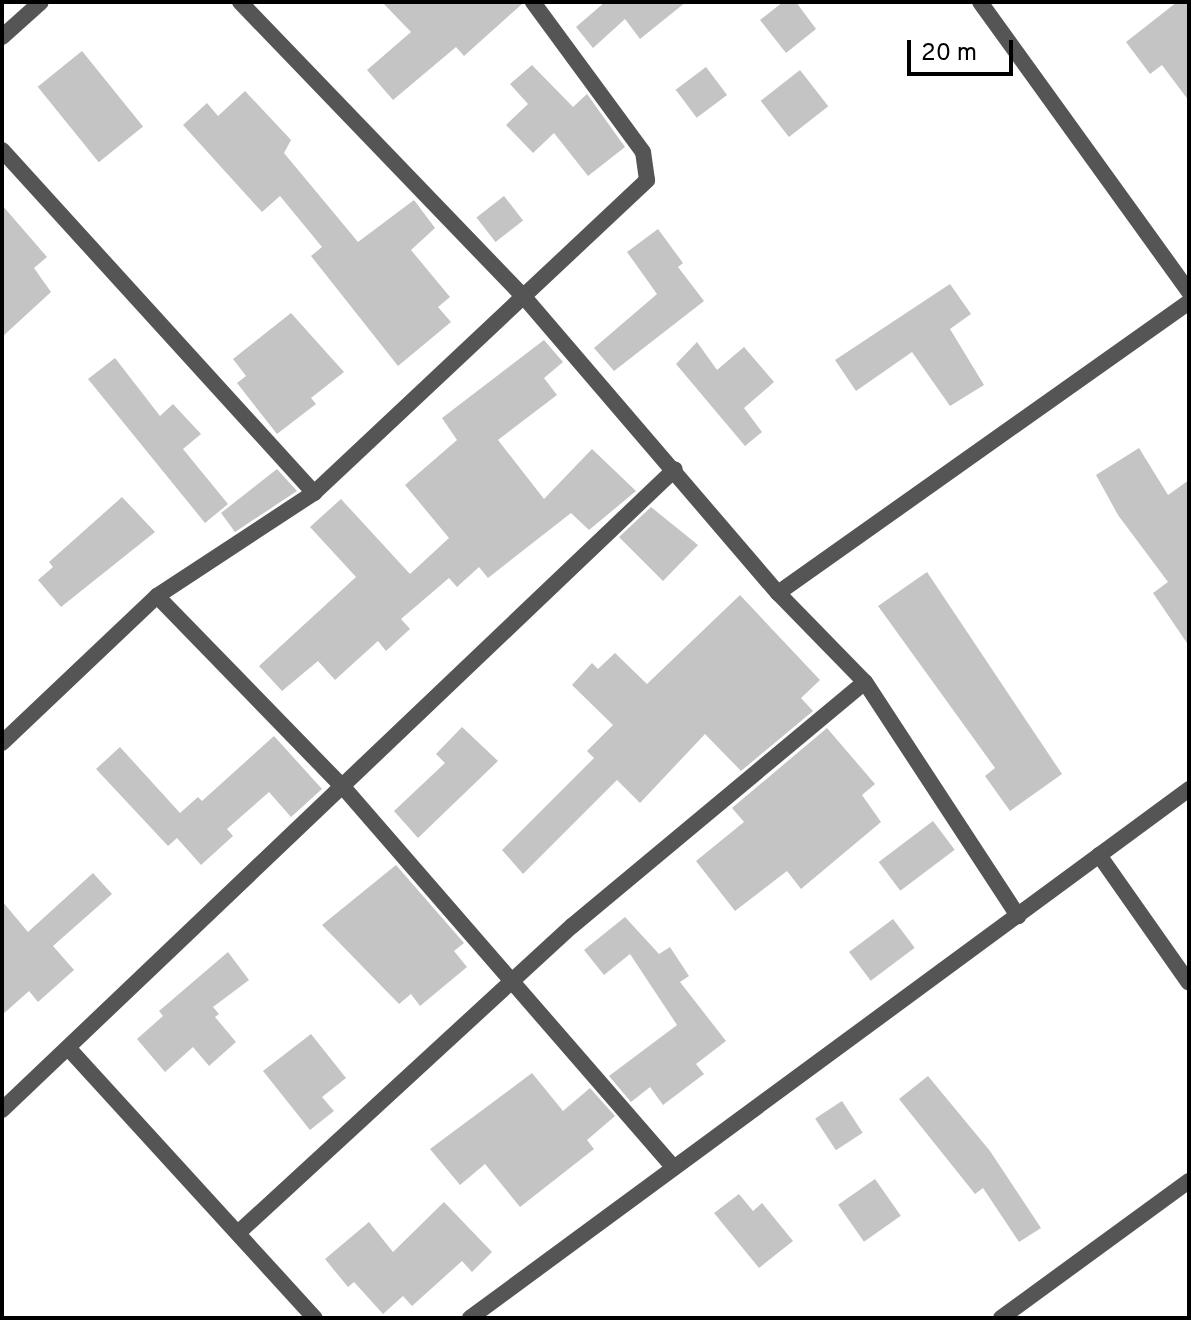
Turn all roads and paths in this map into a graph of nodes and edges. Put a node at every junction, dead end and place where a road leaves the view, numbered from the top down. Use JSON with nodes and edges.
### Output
{"nodes":[{"id":1,"x":41,"y":2,"type":"edge"},
{"id":2,"x":240,"y":2,"type":"edge"},
{"id":3,"x":533,"y":2,"type":"edge"},
{"id":4,"x":980,"y":2,"type":"edge"},
{"id":5,"x":2,"y":37,"type":"edge"},
{"id":6,"x":2,"y":150,"type":"edge"},
{"id":7,"x":1189,"y":292,"type":"edge"},
{"id":8,"x":525,"y":298,"type":"junction"},
{"id":9,"x":1189,"y":302,"type":"edge"},
{"id":10,"x":675,"y":469,"type":"junction"},
{"id":11,"x":314,"y":493,"type":"junction"},
{"id":12,"x":778,"y":593,"type":"junction"},
{"id":13,"x":157,"y":596,"type":"junction"},
{"id":14,"x":865,"y":682,"type":"junction"},
{"id":15,"x":2,"y":743,"type":"edge"},
{"id":16,"x":344,"y":788,"type":"junction"},
{"id":17,"x":1189,"y":789,"type":"edge"},
{"id":18,"x":1099,"y":855,"type":"junction"},
{"id":19,"x":1018,"y":916,"type":"junction"},
{"id":20,"x":1189,"y":983,"type":"edge"},
{"id":21,"x":513,"y":984,"type":"junction"},
{"id":22,"x":70,"y":1050,"type":"junction"},
{"id":23,"x":2,"y":1110,"type":"edge"},
{"id":24,"x":674,"y":1168,"type":"junction"},
{"id":25,"x":1189,"y":1181,"type":"edge"},
{"id":26,"x":238,"y":1233,"type":"junction"},
{"id":27,"x":315,"y":1318,"type":"edge"},
{"id":28,"x":470,"y":1318,"type":"edge"},
{"id":29,"x":1001,"y":1318,"type":"edge"}],
"edges":[{"from":1,"to":5,"type":"street"},
{"from":2,"to":8,"type":"street"},
{"from":3,"to":8,"type":"street"},
{"from":4,"to":7,"type":"street"},
{"from":6,"to":11,"type":"street"},
{"from":8,"to":10,"type":"street"},
{"from":8,"to":11,"type":"street"},
{"from":9,"to":12,"type":"street"},
{"from":10,"to":12,"type":"street"},
{"from":10,"to":16,"type":"street"},
{"from":11,"to":13,"type":"street"},
{"from":12,"to":14,"type":"street"},
{"from":13,"to":15,"type":"street"},
{"from":13,"to":16,"type":"street"},
{"from":14,"to":19,"type":"street"},
{"from":14,"to":21,"type":"street"},
{"from":16,"to":21,"type":"street"},
{"from":16,"to":22,"type":"street"},
{"from":17,"to":18,"type":"street"},
{"from":18,"to":19,"type":"street"},
{"from":18,"to":20,"type":"street"},
{"from":19,"to":24,"type":"street"},
{"from":21,"to":24,"type":"street"},
{"from":21,"to":26,"type":"street"},
{"from":22,"to":23,"type":"street"},
{"from":22,"to":26,"type":"street"},
{"from":24,"to":28,"type":"street"},
{"from":25,"to":29,"type":"street"},
{"from":26,"to":27,"type":"street"}]}
